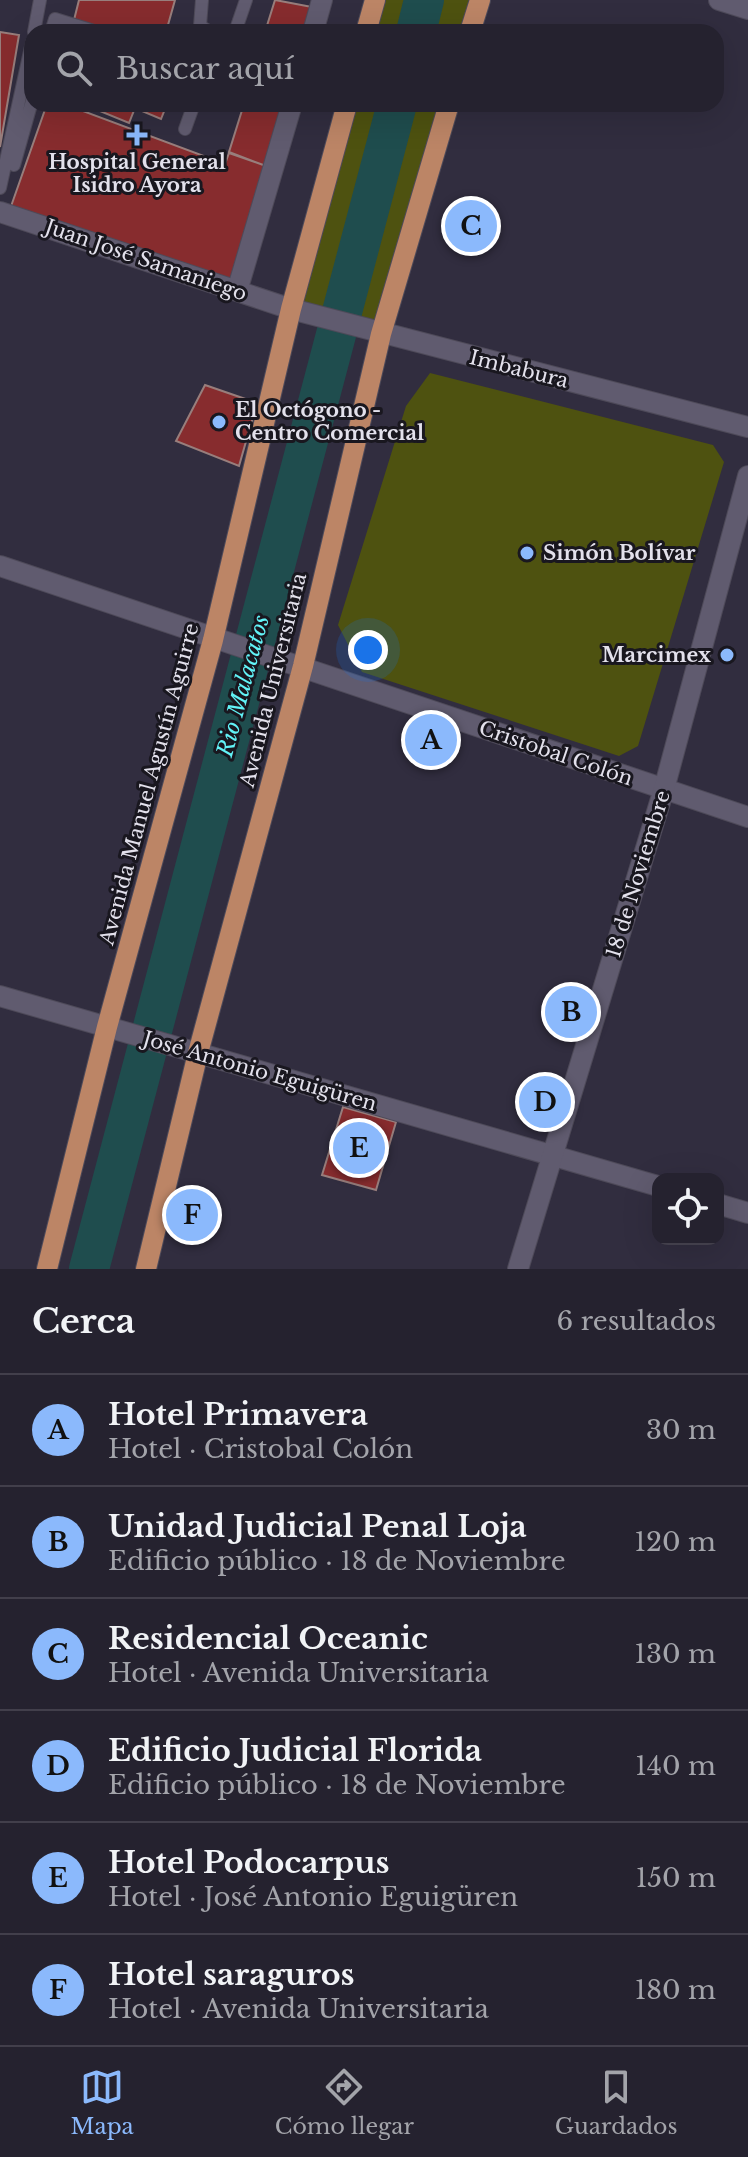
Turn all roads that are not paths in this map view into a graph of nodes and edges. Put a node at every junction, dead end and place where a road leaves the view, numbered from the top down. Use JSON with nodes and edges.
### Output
{"nodes":[{"id":1,"x":40,"y":0,"type":"edge"},
{"id":2,"x":202,"y":0,"type":"edge"},
{"id":3,"x":246,"y":0,"type":"edge"},
{"id":4,"x":322,"y":0,"type":"edge"},
{"id":5,"x":375,"y":0,"type":"edge"},
{"id":6,"x":480,"y":0,"type":"edge"},
{"id":7,"x":719,"y":0,"type":"edge"},
{"id":8,"x":748,"y":9,"type":"edge"},
{"id":9,"x":36,"y":24,"type":"edge"},
{"id":10,"x":53,"y":24,"type":"edge"},
{"id":11,"x":71,"y":24,"type":"edge"},
{"id":12,"x":200,"y":24,"type":"edge"},
{"id":13,"x":238,"y":24,"type":"edge"},
{"id":14,"x":315,"y":24,"type":"edge"},
{"id":15,"x":368,"y":24,"type":"edge"},
{"id":16,"x":472,"y":24,"type":"edge"},
{"id":17,"x":24,"y":79,"type":"edge"},
{"id":18,"x":29,"y":112,"type":"edge"},
{"id":19,"x":191,"y":112,"type":"edge"},
{"id":20,"x":290,"y":112,"type":"edge"},
{"id":21,"x":345,"y":112,"type":"edge"},
{"id":22,"x":447,"y":112,"type":"edge"},
{"id":23,"x":185,"y":129,"type":"dead end"},
{"id":24,"x":1,"y":186,"type":"edge"},
{"id":25,"x":0,"y":212,"type":"edge"},
{"id":26,"x":237,"y":291,"type":"junction"},
{"id":27,"x":295,"y":310,"type":"junction"},
{"id":28,"x":378,"y":333,"type":"junction"},
{"id":29,"x":748,"y":427,"type":"edge"},
{"id":30,"x":748,"y":476,"type":"edge"},
{"id":31,"x":0,"y":566,"type":"edge"},
{"id":32,"x":217,"y":641,"type":"junction"},
{"id":33,"x":296,"y":664,"type":"junction"},
{"id":34,"x":664,"y":789,"type":"junction"},
{"id":35,"x":748,"y":817,"type":"edge"},
{"id":36,"x":0,"y":996,"type":"edge"},
{"id":37,"x":110,"y":1028,"type":"junction"},
{"id":38,"x":191,"y":1051,"type":"junction"},
{"id":39,"x":554,"y":1156,"type":"junction"},
{"id":40,"x":652,"y":1184,"type":"edge"},
{"id":41,"x":724,"y":1206,"type":"edge"},
{"id":42,"x":748,"y":1213,"type":"edge"},
{"id":43,"x":47,"y":1269,"type":"edge"},
{"id":44,"x":146,"y":1269,"type":"edge"},
{"id":45,"x":518,"y":1269,"type":"edge"}],
"edges":[{"from":1,"to":9,"type":"lane"},
{"from":2,"to":12,"type":"lane"},
{"from":3,"to":13,"type":"lane"},
{"from":4,"to":14,"type":"street"},
{"from":5,"to":15,"type":"main road"},
{"from":6,"to":16,"type":"main road"},
{"from":7,"to":8,"type":"street"},
{"from":10,"to":11,"type":"lane"},
{"from":17,"to":24,"type":"lane"},
{"from":18,"to":24,"type":"lane"},
{"from":19,"to":23,"type":"lane"},
{"from":20,"to":26,"type":"street"},
{"from":21,"to":27,"type":"main road","name":"Avenida Manuel Agustín Aguirre"},
{"from":22,"to":28,"type":"main road","name":"Avenida Universitaria"},
{"from":25,"to":26,"type":"street","name":"Juan José Samaniego"},
{"from":26,"to":27,"type":"street","name":"Juan José Samaniego"},
{"from":27,"to":28,"type":"street","name":"Imbabura"},
{"from":27,"to":32,"type":"main road","name":"Avenida Manuel Agustín Aguirre"},
{"from":28,"to":29,"type":"street","name":"Imbabura"},
{"from":28,"to":33,"type":"main road","name":"Avenida Universitaria"},
{"from":30,"to":34,"type":"street","name":"18 de Noviembre"},
{"from":31,"to":32,"type":"street","name":"Cristobal Colón"},
{"from":32,"to":33,"type":"street","name":"Cristobal Colón"},
{"from":32,"to":37,"type":"main road","name":"Avenida Manuel Agustín Aguirre"},
{"from":33,"to":34,"type":"street","name":"Cristobal Colón"},
{"from":33,"to":38,"type":"main road","name":"Avenida Universitaria"},
{"from":34,"to":35,"type":"street","name":"Cristobal Colón"},
{"from":34,"to":39,"type":"street","name":"18 de Noviembre"},
{"from":36,"to":37,"type":"street","name":"José Antonio Eguigüren"},
{"from":37,"to":38,"type":"street","name":"José Antonio Eguigüren"},
{"from":37,"to":43,"type":"main road","name":"Avenida Manuel Agustín Aguirre"},
{"from":38,"to":39,"type":"street","name":"José Antonio Eguigüren"},
{"from":38,"to":44,"type":"main road","name":"Avenida Universitaria"},
{"from":39,"to":40,"type":"street","name":"José Antonio Eguigüren"},
{"from":39,"to":45,"type":"street","name":"18 de Noviembre"},
{"from":41,"to":42,"type":"street"}]}
